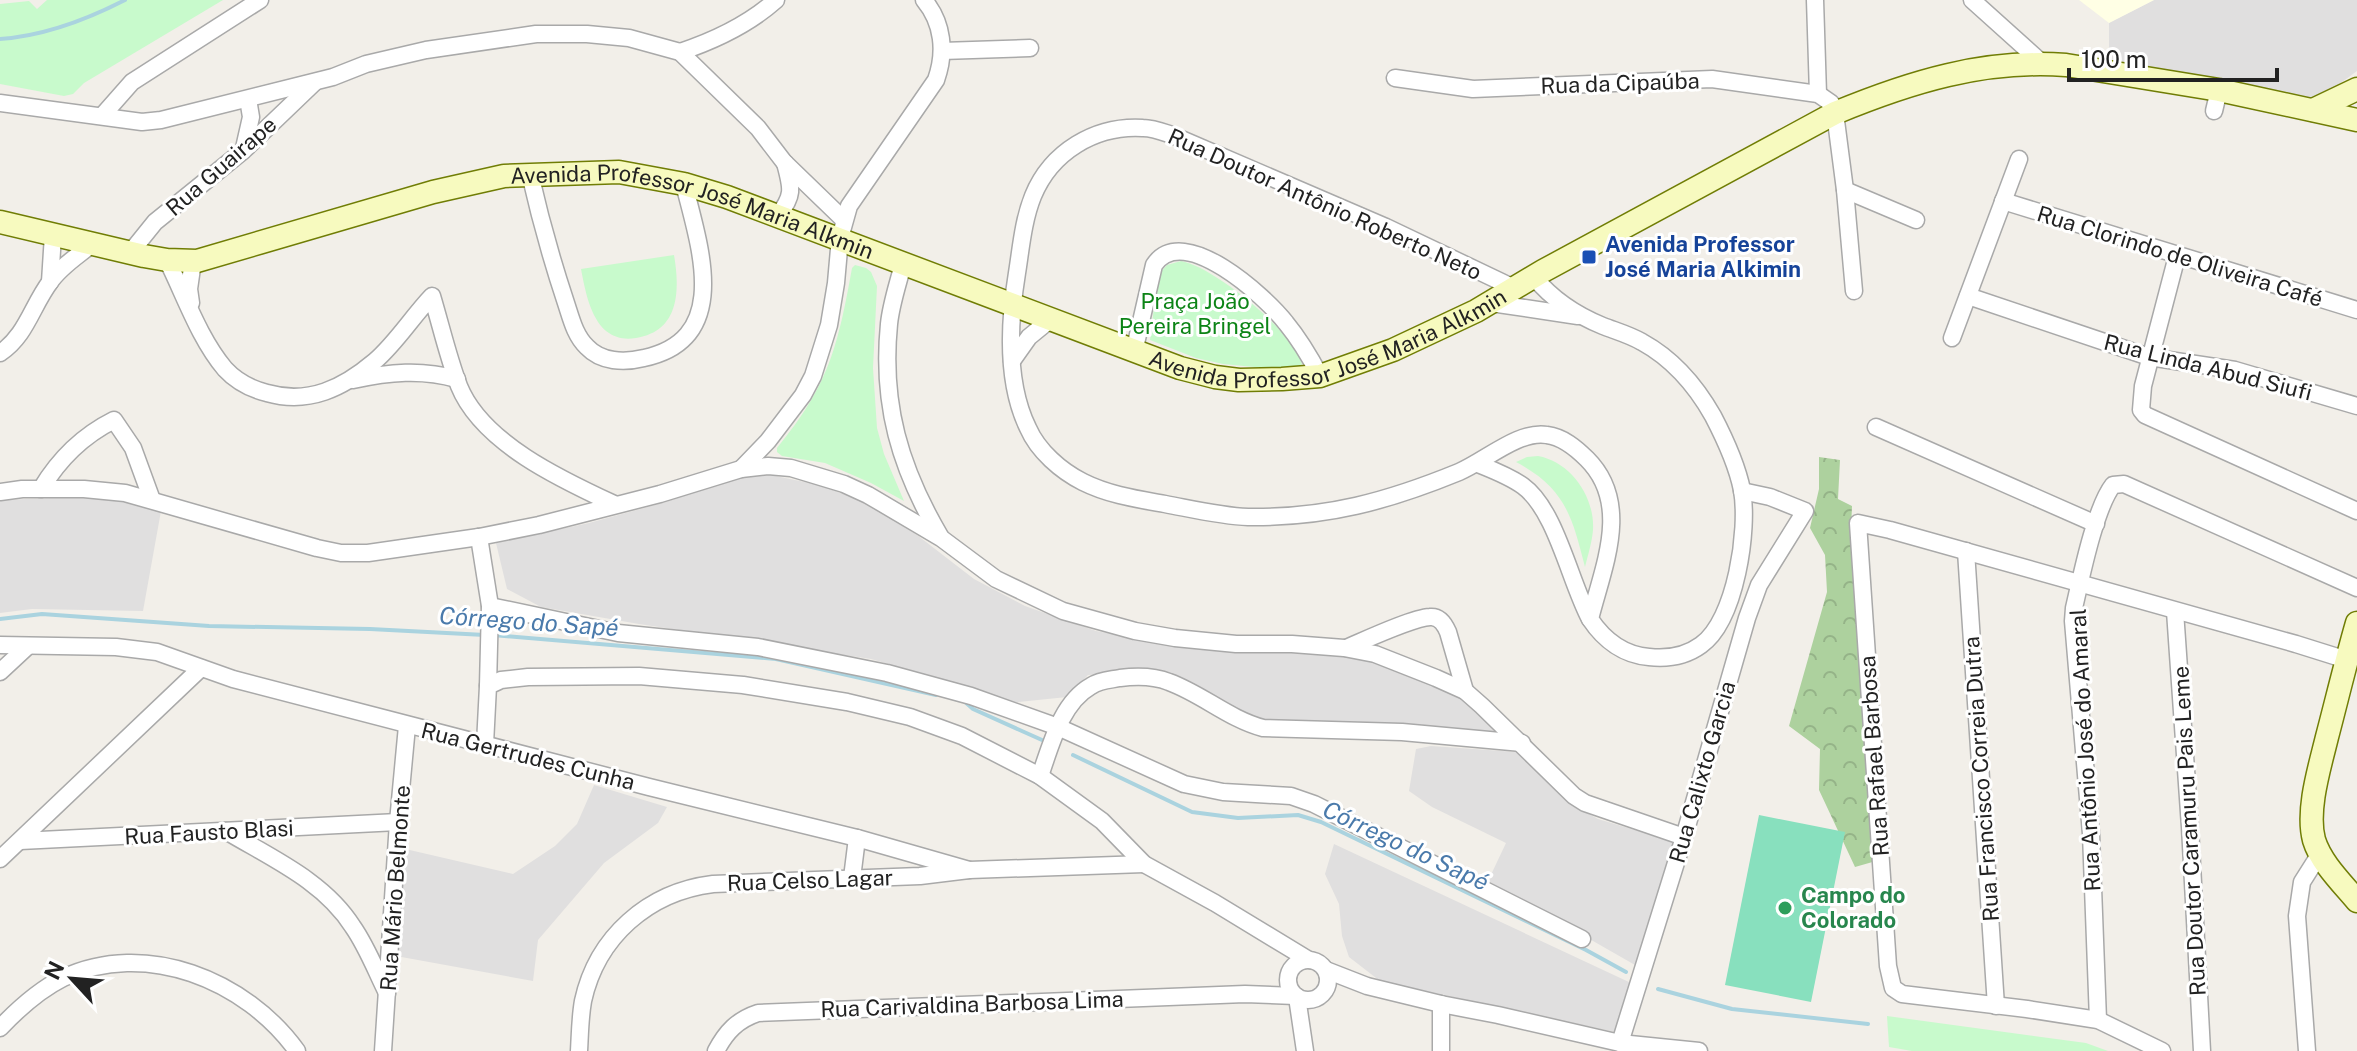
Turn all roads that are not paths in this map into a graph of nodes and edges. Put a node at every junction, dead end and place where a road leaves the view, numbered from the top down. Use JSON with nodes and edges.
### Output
{"nodes":[{"id":1,"x":260,"y":0,"type":"edge"},
{"id":2,"x":776,"y":0,"type":"edge"},
{"id":3,"x":924,"y":0,"type":"edge"},
{"id":4,"x":1815,"y":0,"type":"edge"},
{"id":5,"x":1972,"y":0,"type":"edge"},
{"id":6,"x":1030,"y":48,"type":"dead end"},
{"id":7,"x":942,"y":51,"type":"junction"},
{"id":8,"x":680,"y":52,"type":"junction"},
{"id":9,"x":2042,"y":63,"type":"junction"},
{"id":10,"x":1395,"y":78,"type":"dead end"},
{"id":11,"x":315,"y":82,"type":"junction"},
{"id":12,"x":2354,"y":90,"type":"edge"},
{"id":13,"x":1818,"y":94,"type":"junction"},
{"id":14,"x":248,"y":99,"type":"junction"},
{"id":15,"x":0,"y":103,"type":"edge"},
{"id":16,"x":2313,"y":110,"type":"junction"},
{"id":17,"x":1835,"y":113,"type":"junction"},
{"id":18,"x":102,"y":116,"type":"junction"},
{"id":19,"x":2351,"y":119,"type":"edge"},
{"id":20,"x":244,"y":150,"type":"junction"},
{"id":21,"x":2019,"y":159,"type":"dead end"},
{"id":22,"x":784,"y":162,"type":"junction"},
{"id":23,"x":530,"y":174,"type":"junction"},
{"id":24,"x":684,"y":184,"type":"junction"},
{"id":25,"x":1845,"y":190,"type":"junction"},
{"id":26,"x":2003,"y":201,"type":"junction"},
{"id":27,"x":778,"y":216,"type":"junction"},
{"id":28,"x":1916,"y":220,"type":"dead end"},
{"id":29,"x":0,"y":222,"type":"edge"},
{"id":30,"x":842,"y":229,"type":"junction"},
{"id":31,"x":53,"y":235,"type":"junction"},
{"id":32,"x":92,"y":244,"type":"junction"},
{"id":33,"x":130,"y":253,"type":"junction"},
{"id":34,"x":2177,"y":256,"type":"junction"},
{"id":35,"x":167,"y":260,"type":"junction"},
{"id":36,"x":193,"y":261,"type":"junction"},
{"id":37,"x":903,"y":264,"type":"junction"},
{"id":38,"x":50,"y":282,"type":"junction"},
{"id":39,"x":1524,"y":282,"type":"junction"},
{"id":40,"x":1854,"y":291,"type":"dead end"},
{"id":41,"x":1968,"y":296,"type":"junction"},
{"id":42,"x":1491,"y":303,"type":"junction"},
{"id":43,"x":1013,"y":305,"type":"junction"},
{"id":44,"x":2357,"y":310,"type":"edge"},
{"id":45,"x":191,"y":312,"type":"junction"},
{"id":46,"x":1584,"y":317,"type":"junction"},
{"id":47,"x":1051,"y":319,"type":"junction"},
{"id":48,"x":1952,"y":338,"type":"dead end"},
{"id":49,"x":1134,"y":352,"type":"junction"},
{"id":50,"x":0,"y":353,"type":"edge"},
{"id":51,"x":2149,"y":357,"type":"junction"},
{"id":52,"x":1012,"y":361,"type":"junction"},
{"id":53,"x":1320,"y":376,"type":"junction"},
{"id":54,"x":457,"y":379,"type":"junction"},
{"id":55,"x":347,"y":381,"type":"junction"},
{"id":56,"x":2357,"y":406,"type":"edge"},
{"id":57,"x":1876,"y":427,"type":"dead end"},
{"id":58,"x":1478,"y":464,"type":"junction"},
{"id":59,"x":741,"y":469,"type":"junction"},
{"id":60,"x":41,"y":489,"type":"junction"},
{"id":61,"x":1742,"y":491,"type":"junction"},
{"id":62,"x":0,"y":492,"type":"edge"},
{"id":63,"x":152,"y":500,"type":"junction"},
{"id":64,"x":614,"y":504,"type":"junction"},
{"id":65,"x":2357,"y":511,"type":"edge"},
{"id":66,"x":2096,"y":524,"type":"junction"},
{"id":67,"x":479,"y":537,"type":"junction"},
{"id":68,"x":941,"y":538,"type":"junction"},
{"id":69,"x":1966,"y":551,"type":"junction"},
{"id":70,"x":2079,"y":584,"type":"junction"},
{"id":71,"x":2357,"y":588,"type":"edge"},
{"id":72,"x":2175,"y":611,"type":"junction"},
{"id":73,"x":490,"y":612,"type":"junction"},
{"id":74,"x":1590,"y":619,"type":"junction"},
{"id":75,"x":2357,"y":623,"type":"edge"},
{"id":76,"x":0,"y":645,"type":"edge"},
{"id":77,"x":28,"y":646,"type":"junction"},
{"id":78,"x":1344,"y":648,"type":"junction"},
{"id":79,"x":2347,"y":660,"type":"junction"},
{"id":80,"x":201,"y":668,"type":"junction"},
{"id":81,"x":0,"y":672,"type":"edge"},
{"id":82,"x":488,"y":686,"type":"junction"},
{"id":83,"x":1465,"y":691,"type":"junction"},
{"id":84,"x":407,"y":726,"type":"junction"},
{"id":85,"x":1058,"y":727,"type":"junction"},
{"id":86,"x":1522,"y":743,"type":"junction"},
{"id":87,"x":485,"y":744,"type":"junction"},
{"id":88,"x":1040,"y":776,"type":"junction"},
{"id":89,"x":398,"y":822,"type":"junction"},
{"id":90,"x":226,"y":831,"type":"junction"},
{"id":91,"x":1684,"y":837,"type":"junction"},
{"id":92,"x":857,"y":838,"type":"junction"},
{"id":93,"x":20,"y":841,"type":"junction"},
{"id":94,"x":2321,"y":852,"type":"junction"},
{"id":95,"x":0,"y":859,"type":"edge"},
{"id":96,"x":1144,"y":864,"type":"junction"},
{"id":97,"x":969,"y":870,"type":"junction"},
{"id":98,"x":852,"y":878,"type":"junction"},
{"id":99,"x":2357,"y":901,"type":"edge"},
{"id":100,"x":1254,"y":929,"type":"junction"},
{"id":101,"x":1582,"y":939,"type":"dead end"},
{"id":102,"x":1309,"y":960,"type":"junction"},
{"id":103,"x":1326,"y":970,"type":"junction"},
{"id":104,"x":1367,"y":986,"type":"junction"},
{"id":105,"x":1302,"y":989,"type":"junction"},
{"id":106,"x":388,"y":995,"type":"junction"},
{"id":107,"x":1441,"y":1004,"type":"junction"},
{"id":108,"x":1996,"y":1006,"type":"junction"},
{"id":109,"x":2098,"y":1020,"type":"junction"},
{"id":110,"x":0,"y":1028,"type":"edge"},
{"id":111,"x":1571,"y":1032,"type":"junction"},
{"id":112,"x":1620,"y":1043,"type":"junction"},
{"id":113,"x":1305,"y":1049,"type":"edge"},
{"id":114,"x":297,"y":1051,"type":"edge"},
{"id":115,"x":383,"y":1051,"type":"edge"},
{"id":116,"x":579,"y":1051,"type":"edge"},
{"id":117,"x":716,"y":1051,"type":"edge"},
{"id":118,"x":1441,"y":1051,"type":"edge"},
{"id":119,"x":1572,"y":1051,"type":"edge"},
{"id":120,"x":1699,"y":1051,"type":"edge"},
{"id":121,"x":2162,"y":1051,"type":"edge"},
{"id":122,"x":2202,"y":1051,"type":"edge"},
{"id":123,"x":2307,"y":1051,"type":"edge"}],
"edges":[{"from":1,"to":18,"type":"street"},
{"from":2,"to":8,"type":"street"},
{"from":3,"to":7,"type":"street"},
{"from":4,"to":13,"type":"street"},
{"from":5,"to":9,"type":"street"},
{"from":6,"to":7,"type":"street"},
{"from":7,"to":30,"type":"street"},
{"from":8,"to":11,"type":"street"},
{"from":8,"to":22,"type":"street"},
{"from":9,"to":16,"type":"street","name":"Avenida Professor José Maria Alkmin"},
{"from":9,"to":17,"type":"street","name":"Avenida Professor José Maria Alkmin"},
{"from":10,"to":13,"type":"street","name":"Rua da Cipaúba"},
{"from":11,"to":14,"type":"street"},
{"from":11,"to":20,"type":"street","name":"Rua Guairape"},
{"from":12,"to":16,"type":"street"},
{"from":12,"to":19,"type":"street"},
{"from":13,"to":17,"type":"street"},
{"from":14,"to":18,"type":"street"},
{"from":14,"to":20,"type":"street"},
{"from":15,"to":18,"type":"street"},
{"from":16,"to":19,"type":"street","name":"Avenida Professor José Maria Alkmin"},
{"from":17,"to":25,"type":"street"},
{"from":17,"to":39,"type":"street","name":"Avenida Professor José Maria Alkmin"},
{"from":20,"to":33,"type":"street","name":"Rua Guairape"},
{"from":21,"to":26,"type":"street"},
{"from":22,"to":27,"type":"street"},
{"from":22,"to":30,"type":"street"},
{"from":23,"to":24,"type":"street","name":"Avenida Professor José Maria Alkmin"},
{"from":23,"to":24,"type":"street"},
{"from":23,"to":36,"type":"street","name":"Avenida Professor José Maria Alkmin"},
{"from":24,"to":27,"type":"street","name":"Avenida Professor José Maria Alkmin"},
{"from":25,"to":28,"type":"street"},
{"from":25,"to":40,"type":"street"},
{"from":26,"to":34,"type":"street","name":"Rua Clorindo de Oliveira Café"},
{"from":26,"to":41,"type":"street"},
{"from":27,"to":30,"type":"street","name":"Avenida Professor José Maria Alkmin"},
{"from":29,"to":31,"type":"street","name":"Avenida Professor José Maria Alkmin"},
{"from":30,"to":37,"type":"street","name":"Avenida Professor José Maria Alkmin"},
{"from":30,"to":59,"type":"street"},
{"from":31,"to":32,"type":"street","name":"Avenida Professor José Maria Alkmin"},
{"from":31,"to":38,"type":"street"},
{"from":32,"to":33,"type":"street","name":"Avenida Professor José Maria Alkmin"},
{"from":32,"to":38,"type":"street"},
{"from":33,"to":35,"type":"street","name":"Avenida Professor José Maria Alkmin"},
{"from":34,"to":44,"type":"street","name":"Rua Clorindo de Oliveira Café"},
{"from":34,"to":51,"type":"street"},
{"from":35,"to":36,"type":"street","name":"Avenida Professor José Maria Alkmin"},
{"from":35,"to":45,"type":"street"},
{"from":36,"to":45,"type":"street"},
{"from":37,"to":43,"type":"street","name":"Avenida Professor José Maria Alkmin"},
{"from":37,"to":68,"type":"street"},
{"from":38,"to":50,"type":"street"},
{"from":39,"to":42,"type":"street","name":"Avenida Professor José Maria Alkmin"},
{"from":39,"to":43,"type":"street","name":"Rua Doutor Antônio Roberto Neto"},
{"from":39,"to":46,"type":"street","name":"Rua Doutor Antônio Roberto Neto"},
{"from":41,"to":48,"type":"street"},
{"from":41,"to":51,"type":"street","name":"Rua Linda Abud Siufi"},
{"from":42,"to":46,"type":"street"},
{"from":42,"to":53,"type":"street","name":"Avenida Professor José Maria Alkmin"},
{"from":43,"to":47,"type":"street","name":"Avenida Professor José Maria Alkmin"},
{"from":43,"to":52,"type":"street","name":"Rua Doutor Antônio Roberto Neto"},
{"from":45,"to":55,"type":"street"},
{"from":46,"to":61,"type":"street"},
{"from":47,"to":49,"type":"street","name":"Avenida Professor José Maria Alkmin"},
{"from":47,"to":52,"type":"street"},
{"from":49,"to":53,"type":"street","name":"Avenida Professor José Maria Alkmin"},
{"from":49,"to":53,"type":"street"},
{"from":51,"to":56,"type":"street","name":"Rua Linda Abud Siufi"},
{"from":51,"to":65,"type":"street"},
{"from":52,"to":58,"type":"street","name":"Rua Doutor Antônio Roberto Neto"},
{"from":54,"to":55,"type":"street"},
{"from":54,"to":55,"type":"street"},
{"from":54,"to":64,"type":"street"},
{"from":57,"to":66,"type":"street"},
{"from":58,"to":74,"type":"street"},
{"from":58,"to":74,"type":"street","name":"Rua Doutor Antônio Roberto Neto"},
{"from":59,"to":64,"type":"street"},
{"from":59,"to":68,"type":"street"},
{"from":60,"to":62,"type":"street"},
{"from":60,"to":63,"type":"street"},
{"from":60,"to":63,"type":"street"},
{"from":61,"to":74,"type":"street"},
{"from":61,"to":91,"type":"street","name":"Rua Calixto Garcia"},
{"from":63,"to":67,"type":"street"},
{"from":64,"to":67,"type":"street"},
{"from":66,"to":70,"type":"street","name":"Rua Antônio José do Amaral"},
{"from":66,"to":71,"type":"street","name":"Rua Antônio José do Amaral"},
{"from":67,"to":73,"type":"street"},
{"from":68,"to":78,"type":"street"},
{"from":69,"to":70,"type":"street"},
{"from":69,"to":108,"type":"street","name":"Rua Francisco Correia Dutra"},
{"from":69,"to":108,"type":"street","name":"Rua Rafael Barbosa"},
{"from":70,"to":72,"type":"street"},
{"from":70,"to":109,"type":"street","name":"Rua Antônio José do Amaral"},
{"from":72,"to":79,"type":"street"},
{"from":72,"to":122,"type":"street","name":"Rua Doutor Caramuru Pais Leme"},
{"from":73,"to":82,"type":"street"},
{"from":73,"to":85,"type":"street"},
{"from":75,"to":79,"type":"street"},
{"from":76,"to":77,"type":"street","name":"Rua Gertrudes Cunha"},
{"from":77,"to":80,"type":"street","name":"Rua Gertrudes Cunha"},
{"from":77,"to":81,"type":"street"},
{"from":78,"to":83,"type":"street"},
{"from":78,"to":83,"type":"street"},
{"from":79,"to":94,"type":"street"},
{"from":80,"to":84,"type":"street","name":"Rua Gertrudes Cunha"},
{"from":80,"to":93,"type":"street"},
{"from":82,"to":87,"type":"street"},
{"from":82,"to":88,"type":"street"},
{"from":83,"to":86,"type":"street"},
{"from":84,"to":87,"type":"street","name":"Rua Gertrudes Cunha"},
{"from":84,"to":89,"type":"street","name":"Rua Mário Belmonte"},
{"from":85,"to":86,"type":"street"},
{"from":85,"to":88,"type":"street"},
{"from":85,"to":101,"type":"street"},
{"from":86,"to":91,"type":"street"},
{"from":87,"to":92,"type":"street","name":"Rua Gertrudes Cunha"},
{"from":88,"to":96,"type":"street"},
{"from":89,"to":90,"type":"street","name":"Rua Fausto Blasi"},
{"from":89,"to":106,"type":"street","name":"Rua Mário Belmonte"},
{"from":90,"to":93,"type":"street","name":"Rua Fausto Blasi"},
{"from":90,"to":106,"type":"street"},
{"from":91,"to":112,"type":"street","name":"Rua Calixto Garcia"},
{"from":92,"to":97,"type":"street","name":"Rua Gertrudes Cunha"},
{"from":92,"to":98,"type":"street"},
{"from":93,"to":95,"type":"street"},
{"from":94,"to":99,"type":"street"},
{"from":94,"to":123,"type":"street"},
{"from":96,"to":97,"type":"street","name":"Rua Celso Lagar"},
{"from":96,"to":100,"type":"street"},
{"from":97,"to":98,"type":"street","name":"Rua Celso Lagar"},
{"from":98,"to":116,"type":"street","name":"Rua Celso Lagar"},
{"from":100,"to":102,"type":"street"},
{"from":100,"to":105,"type":"street"},
{"from":102,"to":103,"type":"street"},
{"from":102,"to":105,"type":"street"},
{"from":103,"to":104,"type":"street"},
{"from":103,"to":105,"type":"street"},
{"from":104,"to":105,"type":"street","name":"Rua Carivaldina Barbosa Lima"},
{"from":104,"to":107,"type":"street"},
{"from":105,"to":113,"type":"street"},
{"from":105,"to":117,"type":"street","name":"Rua Carivaldina Barbosa Lima"},
{"from":106,"to":115,"type":"street","name":"Rua Mário Belmonte"},
{"from":107,"to":111,"type":"street"},
{"from":107,"to":118,"type":"street"},
{"from":108,"to":109,"type":"street"},
{"from":109,"to":121,"type":"street"},
{"from":110,"to":114,"type":"street"},
{"from":111,"to":112,"type":"street"},
{"from":111,"to":119,"type":"street"},
{"from":112,"to":120,"type":"street"}]}
